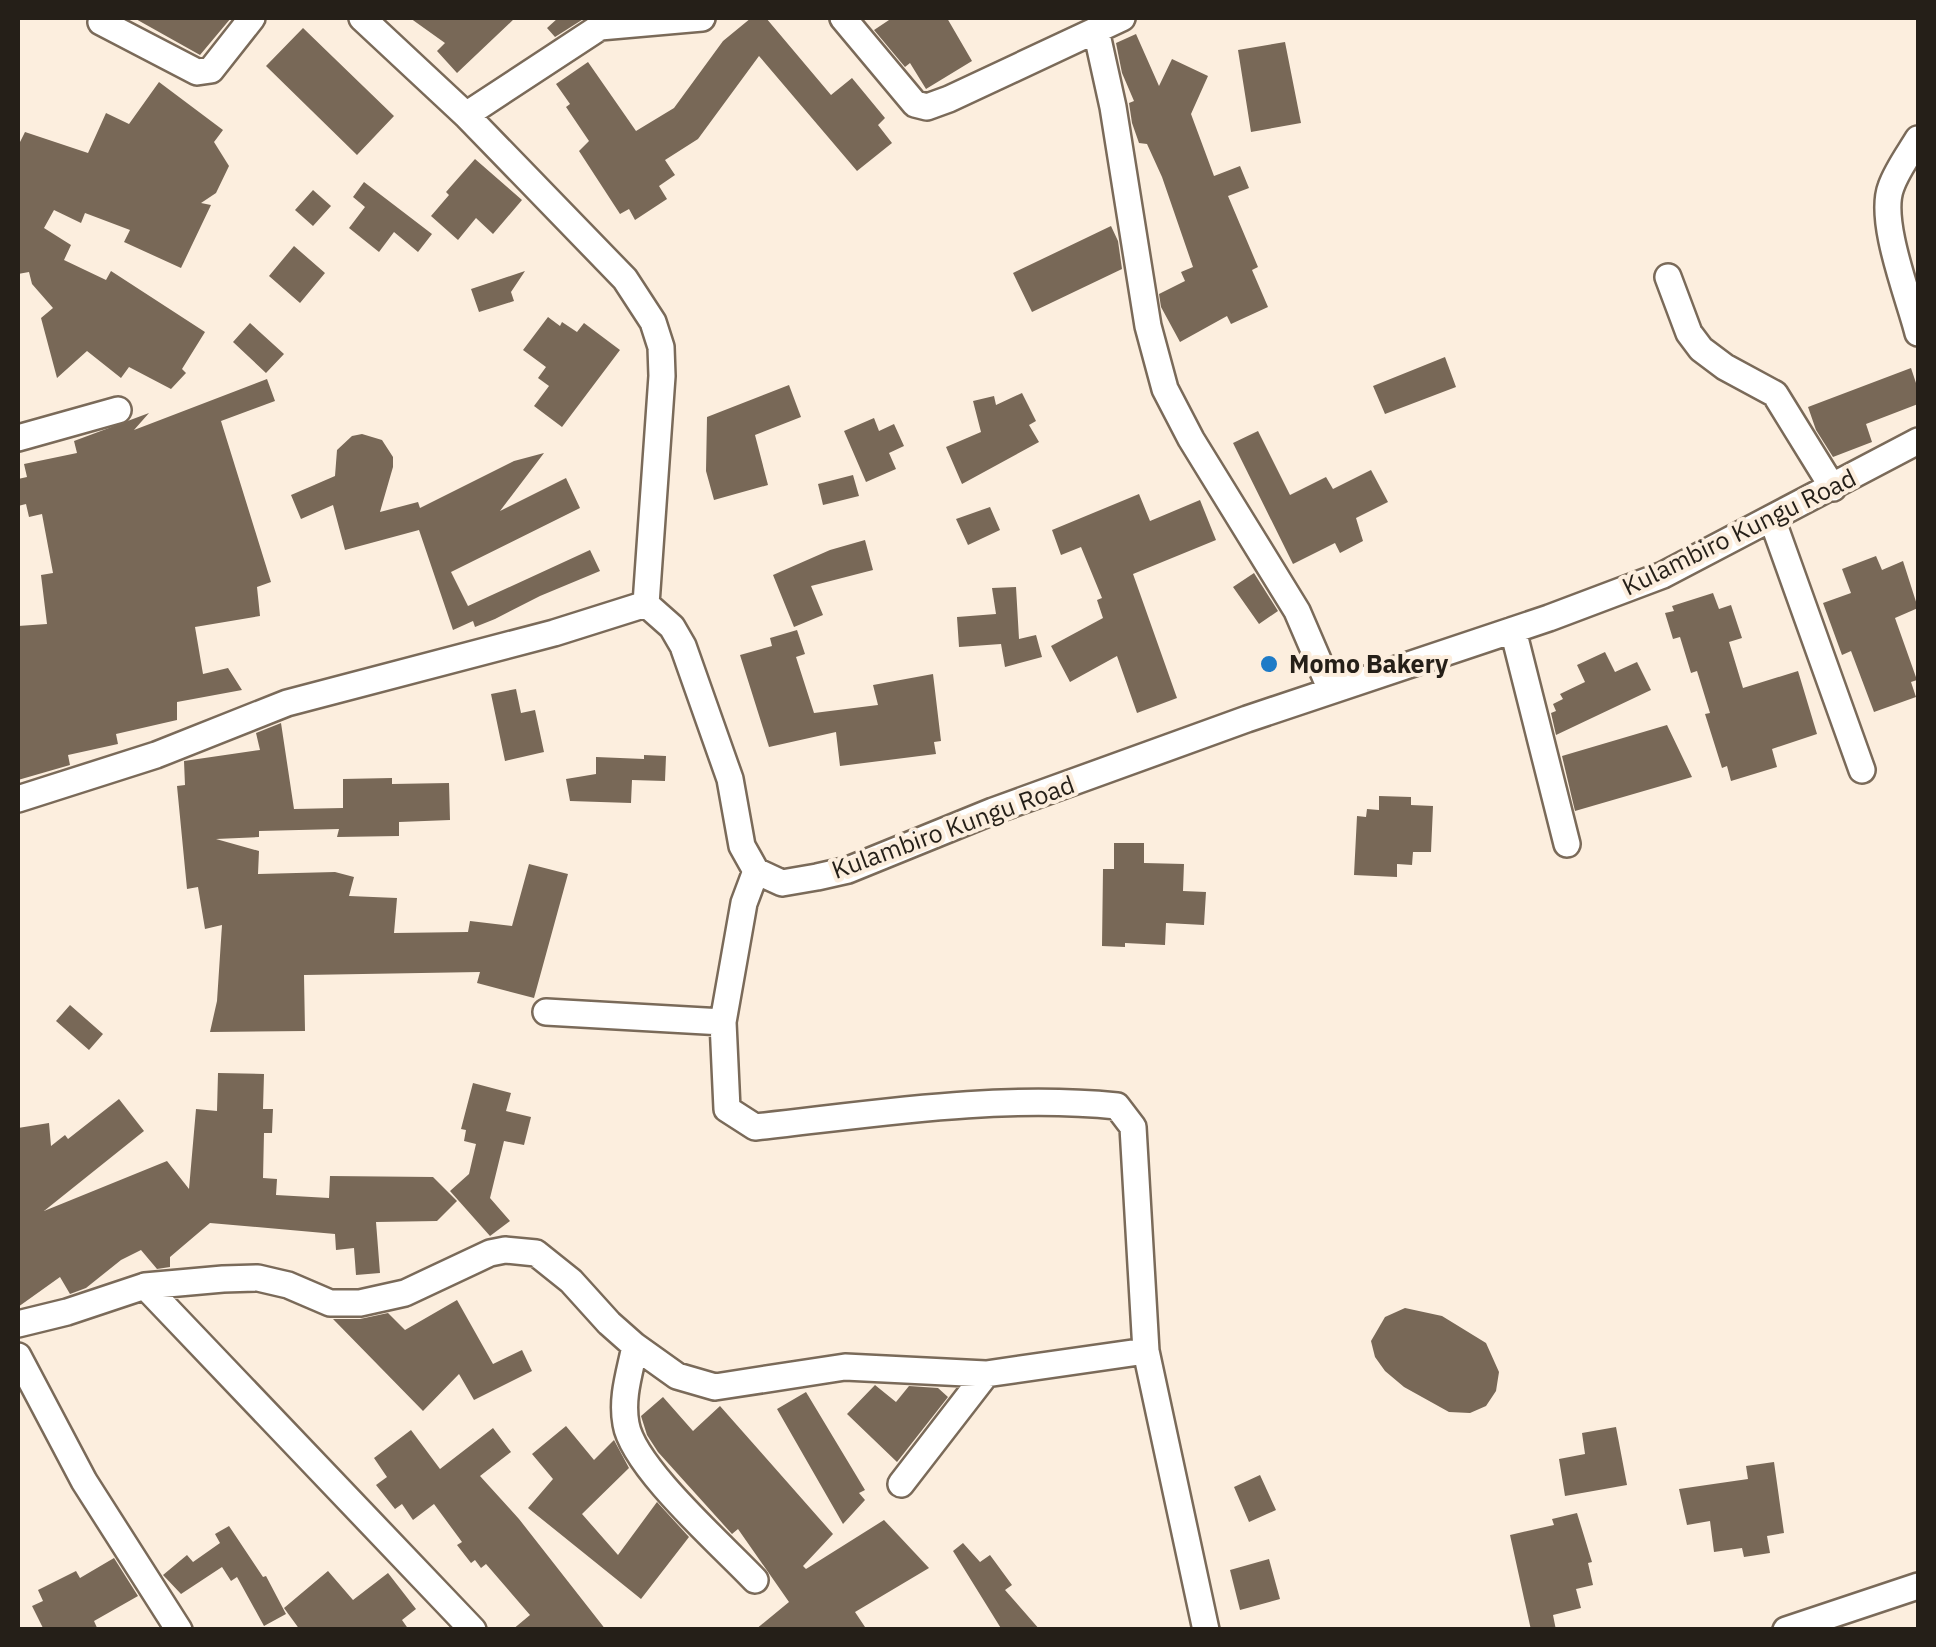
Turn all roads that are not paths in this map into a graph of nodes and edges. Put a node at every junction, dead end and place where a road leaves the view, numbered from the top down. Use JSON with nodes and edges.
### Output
{"nodes":[{"id":1,"x":252,"y":18,"type":"edge"},
{"id":2,"x":362,"y":18,"type":"edge"},
{"id":3,"x":702,"y":18,"type":"edge"},
{"id":4,"x":843,"y":18,"type":"edge"},
{"id":5,"x":1122,"y":18,"type":"edge"},
{"id":6,"x":102,"y":22,"type":"dead end"},
{"id":7,"x":1096,"y":30,"type":"junction"},
{"id":8,"x":466,"y":115,"type":"junction"},
{"id":9,"x":1918,"y":138,"type":"edge"},
{"id":10,"x":1668,"y":277,"type":"dead end"},
{"id":11,"x":1918,"y":333,"type":"edge"},
{"id":12,"x":118,"y":410,"type":"dead end"},
{"id":13,"x":18,"y":438,"type":"edge"},
{"id":14,"x":1918,"y":441,"type":"edge"},
{"id":15,"x":1833,"y":488,"type":"junction"},
{"id":16,"x":1772,"y":519,"type":"junction"},
{"id":17,"x":646,"y":604,"type":"junction"},
{"id":18,"x":1512,"y":630,"type":"junction"},
{"id":19,"x":1331,"y":690,"type":"junction"},
{"id":20,"x":1862,"y":770,"type":"dead end"},
{"id":21,"x":18,"y":799,"type":"edge"},
{"id":22,"x":1567,"y":844,"type":"dead end"},
{"id":23,"x":756,"y":870,"type":"junction"},
{"id":24,"x":546,"y":1012,"type":"dead end"},
{"id":25,"x":723,"y":1022,"type":"junction"},
{"id":26,"x":146,"y":1286,"type":"junction"},
{"id":27,"x":18,"y":1324,"type":"edge"},
{"id":28,"x":635,"y":1346,"type":"junction"},
{"id":29,"x":1146,"y":1351,"type":"junction"},
{"id":30,"x":18,"y":1356,"type":"edge"},
{"id":31,"x":986,"y":1374,"type":"junction"},
{"id":32,"x":902,"y":1484,"type":"dead end"},
{"id":33,"x":755,"y":1580,"type":"dead end"},
{"id":34,"x":1918,"y":1586,"type":"edge"},
{"id":35,"x":179,"y":1630,"type":"edge"},
{"id":36,"x":473,"y":1630,"type":"edge"},
{"id":37,"x":1206,"y":1630,"type":"edge"},
{"id":38,"x":1786,"y":1630,"type":"edge"}],
"edges":[{"from":1,"to":6,"type":"street"},
{"from":2,"to":8,"type":"street"},
{"from":3,"to":8,"type":"street"},
{"from":4,"to":7,"type":"street"},
{"from":5,"to":7,"type":"street"},
{"from":7,"to":19,"type":"street"},
{"from":8,"to":17,"type":"street"},
{"from":9,"to":11,"type":"street"},
{"from":10,"to":15,"type":"street"},
{"from":12,"to":13,"type":"street"},
{"from":14,"to":15,"type":"street","name":"Kulambiro Kungu Road"},
{"from":15,"to":16,"type":"street","name":"Kulambiro Kungu Road"},
{"from":16,"to":18,"type":"street","name":"Kulambiro Kungu Road"},
{"from":16,"to":20,"type":"street"},
{"from":17,"to":21,"type":"street"},
{"from":17,"to":23,"type":"street"},
{"from":18,"to":19,"type":"street","name":"Kulambiro Kungu Road"},
{"from":18,"to":22,"type":"street"},
{"from":19,"to":23,"type":"street","name":"Kulambiro Kungu Road"},
{"from":23,"to":25,"type":"street"},
{"from":24,"to":25,"type":"street"},
{"from":25,"to":29,"type":"street"},
{"from":26,"to":27,"type":"street"},
{"from":26,"to":28,"type":"street"},
{"from":26,"to":36,"type":"street"},
{"from":28,"to":31,"type":"street"},
{"from":28,"to":33,"type":"street"},
{"from":29,"to":31,"type":"street"},
{"from":29,"to":37,"type":"street"},
{"from":30,"to":35,"type":"street"},
{"from":31,"to":32,"type":"street"},
{"from":34,"to":38,"type":"street"}]}
